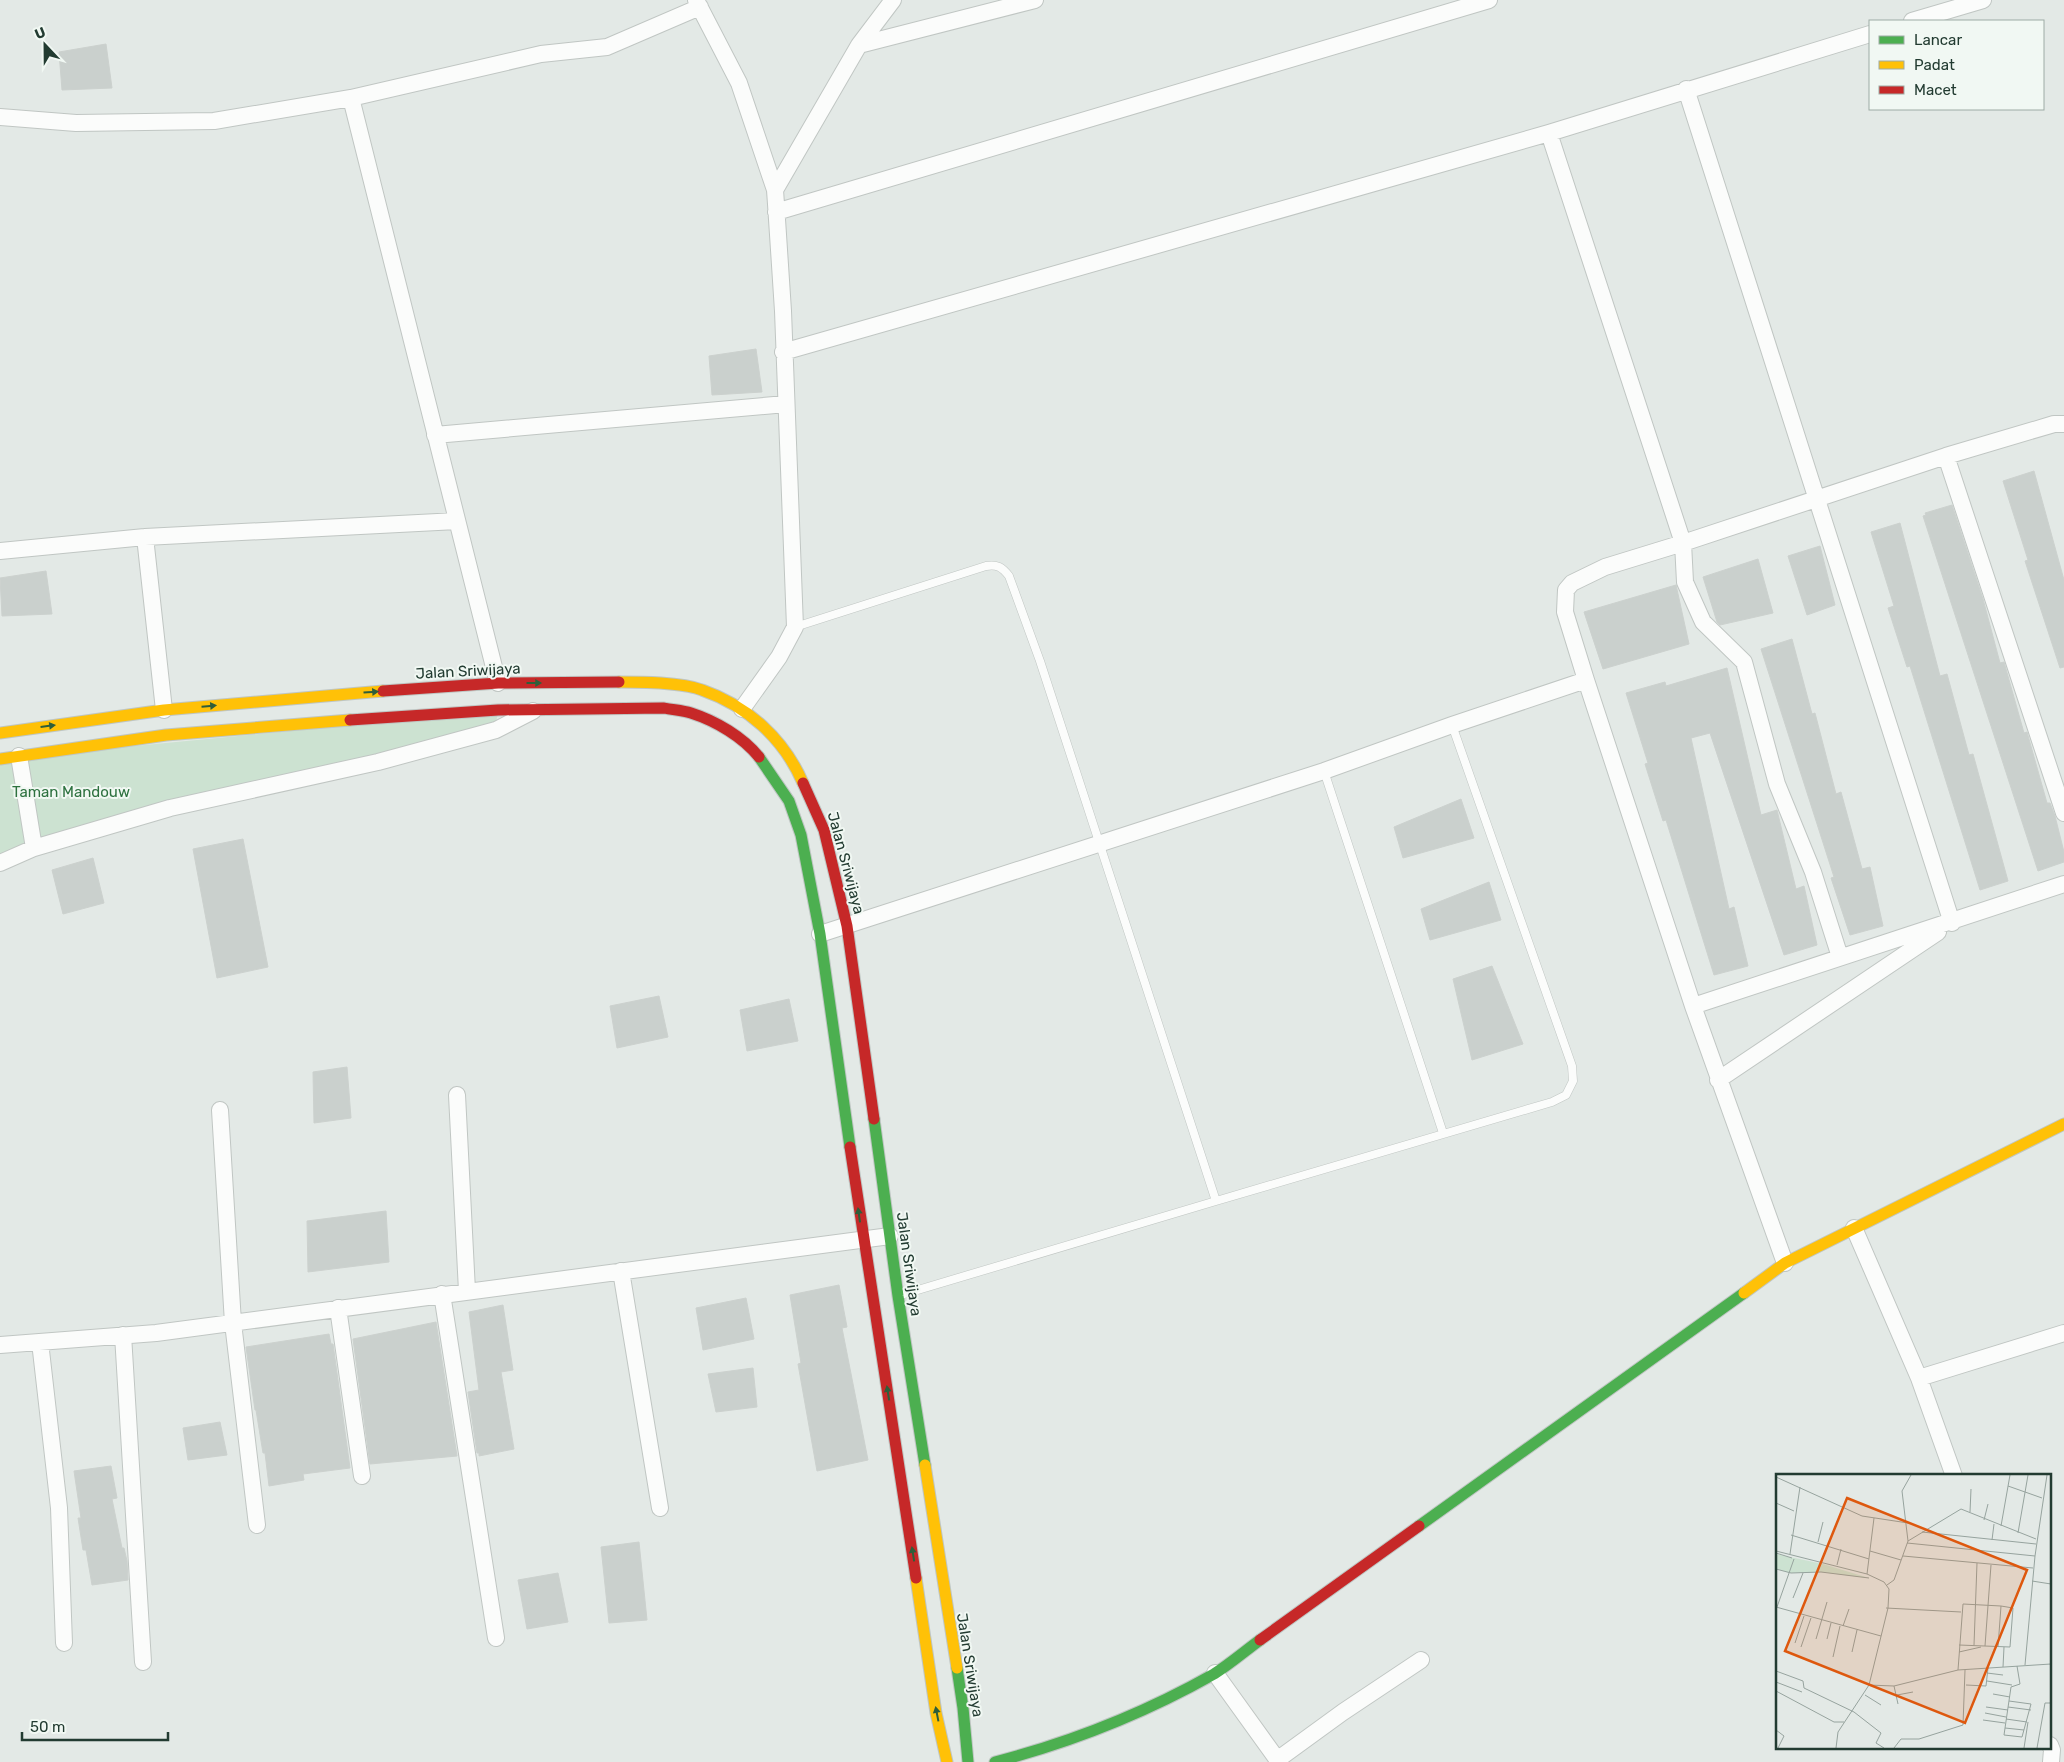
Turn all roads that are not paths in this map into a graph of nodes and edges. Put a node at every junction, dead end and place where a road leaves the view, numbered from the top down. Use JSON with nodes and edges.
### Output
{"nodes":[{"id":1,"x":893,"y":0,"type":"edge"},
{"id":2,"x":1035,"y":0,"type":"edge"},
{"id":3,"x":1489,"y":0,"type":"edge"},
{"id":4,"x":1983,"y":0,"type":"edge"},
{"id":5,"x":698,"y":4,"type":"edge"},
{"id":6,"x":1915,"y":20,"type":"edge"},
{"id":7,"x":1869,"y":34,"type":"edge"},
{"id":8,"x":858,"y":45,"type":"junction"},
{"id":9,"x":1686,"y":89,"type":"junction"},
{"id":10,"x":351,"y":98,"type":"junction"},
{"id":11,"x":0,"y":117,"type":"edge"},
{"id":12,"x":1549,"y":133,"type":"junction"},
{"id":13,"x":775,"y":190,"type":"junction"},
{"id":14,"x":776,"y":212,"type":"junction"},
{"id":15,"x":783,"y":352,"type":"junction"},
{"id":16,"x":786,"y":404,"type":"junction"},
{"id":17,"x":2064,"y":424,"type":"edge"},
{"id":18,"x":435,"y":435,"type":"junction"},
{"id":19,"x":1946,"y":456,"type":"junction"},
{"id":20,"x":1816,"y":499,"type":"junction"},
{"id":21,"x":457,"y":521,"type":"junction"},
{"id":22,"x":145,"y":537,"type":"junction"},
{"id":23,"x":1683,"y":543,"type":"junction"},
{"id":24,"x":0,"y":551,"type":"edge"},
{"id":25,"x":795,"y":627,"type":"junction"},
{"id":26,"x":1586,"y":680,"type":"junction"},
{"id":27,"x":498,"y":683,"type":"junction"},
{"id":28,"x":537,"y":709,"type":"junction"},
{"id":29,"x":742,"y":709,"type":"junction"},
{"id":30,"x":164,"y":710,"type":"junction"},
{"id":31,"x":1452,"y":724,"type":"junction"},
{"id":32,"x":0,"y":733,"type":"edge"},
{"id":33,"x":19,"y":756,"type":"junction"},
{"id":34,"x":0,"y":759,"type":"edge"},
{"id":35,"x":1324,"y":771,"type":"junction"},
{"id":36,"x":2064,"y":812,"type":"edge"},
{"id":37,"x":1099,"y":843,"type":"junction"},
{"id":38,"x":34,"y":848,"type":"junction"},
{"id":39,"x":0,"y":863,"type":"edge"},
{"id":40,"x":2064,"y":884,"type":"edge"},
{"id":41,"x":1952,"y":923,"type":"junction"},
{"id":42,"x":847,"y":926,"type":"junction"},
{"id":43,"x":820,"y":934,"type":"junction"},
{"id":44,"x":1840,"y":957,"type":"junction"},
{"id":45,"x":1693,"y":1006,"type":"junction"},
{"id":46,"x":1718,"y":1080,"type":"junction"},
{"id":47,"x":457,"y":1095,"type":"dead end"},
{"id":48,"x":220,"y":1110,"type":"dead end"},
{"id":49,"x":2064,"y":1124,"type":"edge"},
{"id":50,"x":1443,"y":1133,"type":"junction"},
{"id":51,"x":1216,"y":1201,"type":"junction"},
{"id":52,"x":1854,"y":1228,"type":"junction"},
{"id":53,"x":890,"y":1236,"type":"junction"},
{"id":54,"x":863,"y":1240,"type":"junction"},
{"id":55,"x":1785,"y":1263,"type":"junction"},
{"id":56,"x":621,"y":1271,"type":"junction"},
{"id":57,"x":466,"y":1291,"type":"junction"},
{"id":58,"x":442,"y":1294,"type":"junction"},
{"id":59,"x":898,"y":1296,"type":"junction"},
{"id":60,"x":338,"y":1308,"type":"junction"},
{"id":61,"x":233,"y":1322,"type":"junction"},
{"id":62,"x":2064,"y":1333,"type":"edge"},
{"id":63,"x":123,"y":1335,"type":"junction"},
{"id":64,"x":40,"y":1342,"type":"junction"},
{"id":65,"x":0,"y":1346,"type":"edge"},
{"id":66,"x":1919,"y":1378,"type":"junction"},
{"id":67,"x":1953,"y":1474,"type":"edge"},
{"id":68,"x":362,"y":1476,"type":"dead end"},
{"id":69,"x":916,"y":1491,"type":"junction"},
{"id":70,"x":660,"y":1508,"type":"dead end"},
{"id":71,"x":257,"y":1525,"type":"dead end"},
{"id":72,"x":496,"y":1638,"type":"dead end"},
{"id":73,"x":64,"y":1643,"type":"dead end"},
{"id":74,"x":1421,"y":1660,"type":"dead end"},
{"id":75,"x":143,"y":1662,"type":"dead end"},
{"id":76,"x":1215,"y":1673,"type":"junction"},
{"id":77,"x":1278,"y":1761,"type":"edge"},
{"id":78,"x":947,"y":1762,"type":"edge"},
{"id":79,"x":968,"y":1762,"type":"edge"},
{"id":80,"x":994,"y":1762,"type":"edge"}],
"edges":[{"from":1,"to":8,"type":"street"},
{"from":2,"to":8,"type":"street"},
{"from":3,"to":14,"type":"street"},
{"from":4,"to":6,"type":"street"},
{"from":5,"to":10,"type":"street"},
{"from":5,"to":13,"type":"street"},
{"from":7,"to":9,"type":"street"},
{"from":8,"to":13,"type":"street"},
{"from":9,"to":12,"type":"street"},
{"from":9,"to":20,"type":"street"},
{"from":10,"to":11,"type":"street"},
{"from":10,"to":18,"type":"street"},
{"from":12,"to":15,"type":"street"},
{"from":12,"to":23,"type":"street"},
{"from":13,"to":14,"type":"street"},
{"from":14,"to":15,"type":"street"},
{"from":15,"to":16,"type":"street"},
{"from":16,"to":18,"type":"street"},
{"from":16,"to":25,"type":"street"},
{"from":17,"to":19,"type":"street"},
{"from":18,"to":21,"type":"street"},
{"from":19,"to":20,"type":"street"},
{"from":19,"to":36,"type":"street"},
{"from":20,"to":23,"type":"street"},
{"from":20,"to":41,"type":"street"},
{"from":21,"to":22,"type":"street"},
{"from":21,"to":27,"type":"street"},
{"from":22,"to":24,"type":"street"},
{"from":22,"to":30,"type":"street"},
{"from":23,"to":26,"type":"street"},
{"from":23,"to":44,"type":"street"},
{"from":25,"to":29,"type":"street"},
{"from":25,"to":37,"type":"lane"},
{"from":26,"to":31,"type":"street"},
{"from":26,"to":45,"type":"street"},
{"from":27,"to":29,"type":"main road","name":"Jalan Sriwijaya","one_way":true},
{"from":30,"to":27,"type":"main road","name":"Jalan Sriwijaya","one_way":true},
{"from":28,"to":33,"type":"main road","name":"Jalan Sriwijaya"},
{"from":28,"to":38,"type":"street"},
{"from":28,"to":43,"type":"main road","name":"Jalan Sriwijaya"},
{"from":29,"to":42,"type":"main road","name":"Jalan Sriwijaya"},
{"from":32,"to":30,"type":"main road","name":"Jalan Sriwijaya","one_way":true},
{"from":31,"to":35,"type":"street"},
{"from":31,"to":50,"type":"lane"},
{"from":33,"to":34,"type":"main road","name":"Jalan Sriwijaya"},
{"from":33,"to":38,"type":"street"},
{"from":35,"to":37,"type":"street"},
{"from":35,"to":50,"type":"lane"},
{"from":37,"to":42,"type":"street"},
{"from":37,"to":51,"type":"lane"},
{"from":38,"to":39,"type":"street"},
{"from":40,"to":41,"type":"street"},
{"from":41,"to":44,"type":"street"},
{"from":41,"to":46,"type":"street"},
{"from":42,"to":43,"type":"street"},
{"from":42,"to":53,"type":"main road","name":"Jalan Sriwijaya"},
{"from":54,"to":43,"type":"main road","name":"Jalan Sriwijaya","one_way":true},
{"from":44,"to":45,"type":"street"},
{"from":45,"to":46,"type":"street"},
{"from":46,"to":55,"type":"street"},
{"from":47,"to":57,"type":"street"},
{"from":48,"to":61,"type":"street"},
{"from":49,"to":52,"type":"main road"},
{"from":50,"to":51,"type":"lane"},
{"from":51,"to":59,"type":"lane"},
{"from":52,"to":55,"type":"main road"},
{"from":52,"to":66,"type":"street"},
{"from":53,"to":54,"type":"street"},
{"from":53,"to":59,"type":"main road","name":"Jalan Sriwijaya"},
{"from":54,"to":56,"type":"street"},
{"from":69,"to":54,"type":"main road","name":"Jalan Sriwijaya","one_way":true},
{"from":55,"to":76,"type":"main road"},
{"from":56,"to":57,"type":"street"},
{"from":56,"to":70,"type":"street"},
{"from":57,"to":58,"type":"street"},
{"from":58,"to":60,"type":"street"},
{"from":58,"to":72,"type":"street"},
{"from":59,"to":69,"type":"main road","name":"Jalan Sriwijaya"},
{"from":60,"to":61,"type":"street"},
{"from":60,"to":68,"type":"street"},
{"from":61,"to":63,"type":"street"},
{"from":61,"to":71,"type":"street"},
{"from":62,"to":66,"type":"street"},
{"from":63,"to":64,"type":"street"},
{"from":63,"to":75,"type":"street"},
{"from":64,"to":65,"type":"street"},
{"from":64,"to":73,"type":"street"},
{"from":66,"to":67,"type":"street"},
{"from":78,"to":69,"type":"main road","name":"Jalan Sriwijaya","one_way":true},
{"from":69,"to":79,"type":"main road","name":"Jalan Sriwijaya"},
{"from":74,"to":77,"type":"street"},
{"from":76,"to":77,"type":"street"},
{"from":76,"to":80,"type":"main road"}]}
